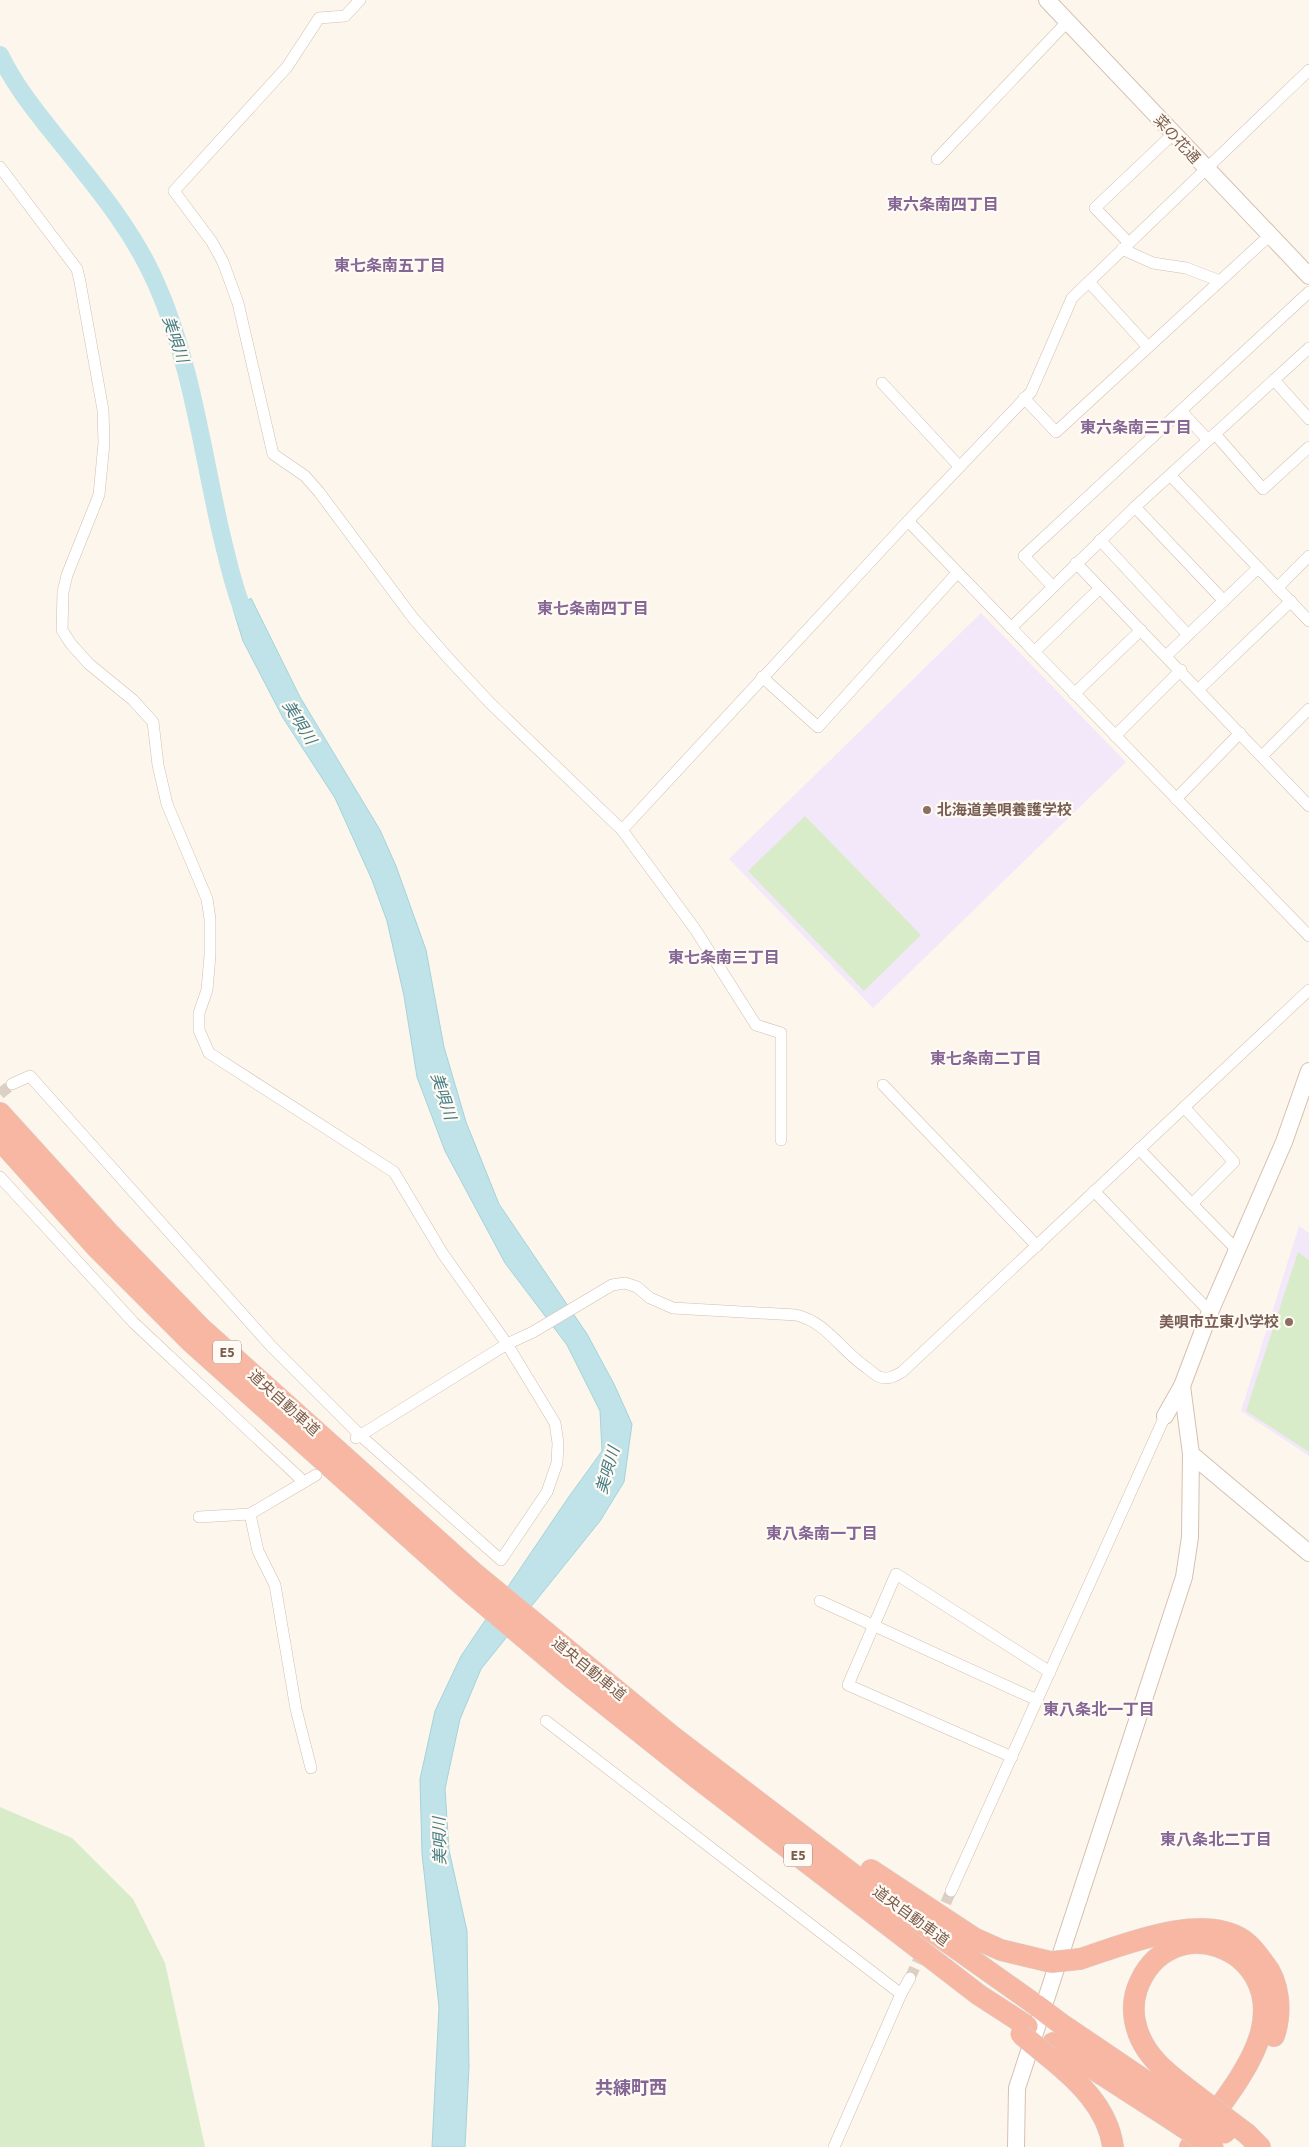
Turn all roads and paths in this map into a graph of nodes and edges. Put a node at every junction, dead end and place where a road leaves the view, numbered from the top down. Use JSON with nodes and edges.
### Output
{"nodes":[{"id":1,"x":360,"y":0,"type":"edge"},
{"id":2,"x":1047,"y":0,"type":"edge"},
{"id":3,"x":1067,"y":22,"type":"junction"},
{"id":4,"x":1309,"y":70,"type":"edge"},
{"id":5,"x":1173,"y":134,"type":"junction"},
{"id":6,"x":937,"y":159,"type":"dead end"},
{"id":7,"x":0,"y":167,"type":"edge"},
{"id":8,"x":1205,"y":169,"type":"junction"},
{"id":9,"x":1270,"y":235,"type":"junction"},
{"id":10,"x":1125,"y":246,"type":"junction"},
{"id":11,"x":1309,"y":276,"type":"edge"},
{"id":12,"x":1220,"y":281,"type":"junction"},
{"id":13,"x":1089,"y":282,"type":"junction"},
{"id":14,"x":1309,"y":292,"type":"edge"},
{"id":15,"x":1148,"y":347,"type":"junction"},
{"id":16,"x":1309,"y":348,"type":"edge"},
{"id":17,"x":1274,"y":380,"type":"junction"},
{"id":18,"x":882,"y":383,"type":"dead end"},
{"id":19,"x":1024,"y":398,"type":"junction"},
{"id":20,"x":1181,"y":411,"type":"junction"},
{"id":21,"x":1309,"y":419,"type":"edge"},
{"id":22,"x":1212,"y":437,"type":"junction"},
{"id":23,"x":1309,"y":447,"type":"edge"},
{"id":24,"x":959,"y":466,"type":"junction"},
{"id":25,"x":1170,"y":475,"type":"junction"},
{"id":26,"x":1135,"y":507,"type":"junction"},
{"id":27,"x":908,"y":520,"type":"junction"},
{"id":28,"x":1100,"y":540,"type":"junction"},
{"id":29,"x":1309,"y":556,"type":"edge"},
{"id":30,"x":1076,"y":563,"type":"junction"},
{"id":31,"x":1258,"y":568,"type":"junction"},
{"id":32,"x":956,"y":573,"type":"junction"},
{"id":33,"x":1053,"y":587,"type":"junction"},
{"id":34,"x":1100,"y":588,"type":"junction"},
{"id":35,"x":1277,"y":588,"type":"junction"},
{"id":36,"x":1224,"y":601,"type":"junction"},
{"id":37,"x":1290,"y":601,"type":"junction"},
{"id":38,"x":1309,"y":621,"type":"edge"},
{"id":39,"x":1011,"y":628,"type":"junction"},
{"id":40,"x":1141,"y":630,"type":"junction"},
{"id":41,"x":1188,"y":635,"type":"junction"},
{"id":42,"x":1034,"y":652,"type":"junction"},
{"id":43,"x":1166,"y":656,"type":"junction"},
{"id":44,"x":1181,"y":670,"type":"junction"},
{"id":45,"x":762,"y":677,"type":"junction"},
{"id":46,"x":1199,"y":689,"type":"junction"},
{"id":47,"x":1074,"y":694,"type":"junction"},
{"id":48,"x":1309,"y":709,"type":"edge"},
{"id":49,"x":1240,"y":733,"type":"junction"},
{"id":50,"x":1115,"y":736,"type":"junction"},
{"id":51,"x":1262,"y":756,"type":"junction"},
{"id":52,"x":1176,"y":799,"type":"junction"},
{"id":53,"x":1309,"y":806,"type":"edge"},
{"id":54,"x":622,"y":830,"type":"junction"},
{"id":55,"x":1309,"y":936,"type":"edge"},
{"id":56,"x":1309,"y":990,"type":"edge"},
{"id":57,"x":1309,"y":1071,"type":"edge"},
{"id":58,"x":12,"y":1084,"type":"tunnel mouth"},
{"id":59,"x":883,"y":1085,"type":"dead end"},
{"id":60,"x":1184,"y":1107,"type":"junction"},
{"id":61,"x":0,"y":1113,"type":"edge"},
{"id":62,"x":0,"y":1140,"type":"edge"},
{"id":63,"x":781,"y":1140,"type":"dead end"},
{"id":64,"x":1139,"y":1149,"type":"junction"},
{"id":65,"x":0,"y":1177,"type":"edge"},
{"id":66,"x":1094,"y":1191,"type":"junction"},
{"id":67,"x":1192,"y":1204,"type":"junction"},
{"id":68,"x":1037,"y":1246,"type":"junction"},
{"id":69,"x":1237,"y":1250,"type":"junction"},
{"id":70,"x":1210,"y":1312,"type":"junction"},
{"id":71,"x":506,"y":1344,"type":"junction"},
{"id":72,"x":1182,"y":1386,"type":"junction"},
{"id":73,"x":1165,"y":1416,"type":"joint"},
{"id":74,"x":359,"y":1437,"type":"junction"},
{"id":75,"x":1191,"y":1454,"type":"junction"},
{"id":76,"x":316,"y":1475,"type":"dead end"},
{"id":77,"x":304,"y":1482,"type":"junction"},
{"id":78,"x":250,"y":1514,"type":"junction"},
{"id":79,"x":199,"y":1517,"type":"dead end"},
{"id":80,"x":1309,"y":1553,"type":"edge"},
{"id":81,"x":468,"y":1579,"type":"junction"},
{"id":82,"x":820,"y":1602,"type":"dead end"},
{"id":83,"x":873,"y":1626,"type":"junction"},
{"id":84,"x":578,"y":1672,"type":"junction"},
{"id":85,"x":1050,"y":1672,"type":"junction"},
{"id":86,"x":1037,"y":1700,"type":"junction"},
{"id":87,"x":546,"y":1721,"type":"dead end"},
{"id":88,"x":672,"y":1736,"type":"junction"},
{"id":89,"x":1012,"y":1757,"type":"junction"},
{"id":90,"x":311,"y":1768,"type":"dead end"},
{"id":91,"x":951,"y":1891,"type":"tunnel mouth"},
{"id":92,"x":910,"y":1978,"type":"tunnel mouth"},
{"id":93,"x":901,"y":1994,"type":"junction"},
{"id":94,"x":1051,"y":2050,"type":"junction"},
{"id":95,"x":1187,"y":2109,"type":"junction"},
{"id":96,"x":1248,"y":2143,"type":"edge"},
{"id":97,"x":834,"y":2147,"type":"edge"},
{"id":98,"x":1016,"y":2147,"type":"edge"},
{"id":99,"x":1113,"y":2147,"type":"edge"},
{"id":100,"x":1190,"y":2147,"type":"edge"},
{"id":101,"x":1205,"y":2147,"type":"edge"},
{"id":102,"x":1212,"y":2147,"type":"edge"}],
"edges":[{"from":1,"to":54,"type":"street"},
{"from":2,"to":3,"type":"street","name":"菜の花通"},
{"from":3,"to":5,"type":"street","name":"菜の花通"},
{"from":3,"to":6,"type":"street"},
{"from":4,"to":8,"type":"street"},
{"from":5,"to":8,"type":"street","name":"菜の花通"},
{"from":5,"to":10,"type":"street"},
{"from":7,"to":71,"type":"street"},
{"from":8,"to":9,"type":"street","name":"菜の花通"},
{"from":8,"to":10,"type":"street"},
{"from":9,"to":11,"type":"street","name":"菜の花通"},
{"from":9,"to":12,"type":"street"},
{"from":10,"to":12,"type":"street"},
{"from":10,"to":13,"type":"street"},
{"from":12,"to":15,"type":"street"},
{"from":13,"to":15,"type":"street"},
{"from":13,"to":19,"type":"street"},
{"from":14,"to":20,"type":"street"},
{"from":15,"to":19,"type":"street"},
{"from":16,"to":17,"type":"street"},
{"from":17,"to":21,"type":"street"},
{"from":17,"to":22,"type":"street"},
{"from":18,"to":24,"type":"street"},
{"from":19,"to":24,"type":"street"},
{"from":20,"to":22,"type":"street"},
{"from":20,"to":33,"type":"street"},
{"from":22,"to":23,"type":"street"},
{"from":22,"to":25,"type":"street"},
{"from":24,"to":27,"type":"street"},
{"from":25,"to":26,"type":"street"},
{"from":25,"to":31,"type":"street"},
{"from":26,"to":28,"type":"street"},
{"from":26,"to":36,"type":"street"},
{"from":27,"to":32,"type":"street"},
{"from":27,"to":45,"type":"street"},
{"from":28,"to":30,"type":"street"},
{"from":28,"to":41,"type":"street"},
{"from":29,"to":35,"type":"street"},
{"from":30,"to":33,"type":"street"},
{"from":30,"to":34,"type":"street"},
{"from":31,"to":35,"type":"street"},
{"from":31,"to":36,"type":"street"},
{"from":32,"to":39,"type":"street"},
{"from":32,"to":45,"type":"street"},
{"from":33,"to":39,"type":"street"},
{"from":34,"to":40,"type":"street"},
{"from":34,"to":42,"type":"street"},
{"from":35,"to":37,"type":"street"},
{"from":36,"to":41,"type":"street"},
{"from":37,"to":38,"type":"street"},
{"from":37,"to":46,"type":"street"},
{"from":39,"to":42,"type":"street"},
{"from":40,"to":43,"type":"street"},
{"from":40,"to":47,"type":"street"},
{"from":41,"to":43,"type":"street"},
{"from":42,"to":47,"type":"street"},
{"from":43,"to":44,"type":"street"},
{"from":44,"to":46,"type":"street"},
{"from":44,"to":50,"type":"street"},
{"from":45,"to":54,"type":"street"},
{"from":46,"to":49,"type":"street"},
{"from":47,"to":50,"type":"street"},
{"from":48,"to":51,"type":"street"},
{"from":49,"to":51,"type":"street"},
{"from":49,"to":52,"type":"street"},
{"from":50,"to":52,"type":"street"},
{"from":51,"to":53,"type":"street"},
{"from":52,"to":55,"type":"street"},
{"from":54,"to":63,"type":"street"},
{"from":56,"to":60,"type":"street"},
{"from":57,"to":69,"type":"street"},
{"from":58,"to":74,"type":"street"},
{"from":59,"to":68,"type":"street"},
{"from":60,"to":64,"type":"street"},
{"from":60,"to":67,"type":"street"},
{"from":61,"to":81,"type":"highway","name":"道央自動車道","number":"E5"},
{"from":62,"to":81,"type":"highway","name":"道央自動車道","number":"E5"},
{"from":64,"to":66,"type":"street"},
{"from":64,"to":67,"type":"street"},
{"from":65,"to":77,"type":"street"},
{"from":66,"to":68,"type":"street"},
{"from":66,"to":70,"type":"street"},
{"from":67,"to":69,"type":"street"},
{"from":68,"to":71,"type":"street"},
{"from":69,"to":70,"type":"street"},
{"from":70,"to":72,"type":"street"},
{"from":71,"to":74,"type":"street"},
{"from":71,"to":74,"type":"street"},
{"from":72,"to":73,"type":"street"},
{"from":72,"to":75,"type":"street"},
{"from":73,"to":85,"type":"street"},
{"from":75,"to":80,"type":"street"},
{"from":75,"to":98,"type":"street"},
{"from":76,"to":77,"type":"street"},
{"from":77,"to":78,"type":"street"},
{"from":78,"to":79,"type":"street"},
{"from":78,"to":90,"type":"street"},
{"from":81,"to":84,"type":"highway","name":"道央自動車道","number":"E5"},
{"from":82,"to":83,"type":"street"},
{"from":83,"to":85,"type":"street"},
{"from":83,"to":86,"type":"street"},
{"from":83,"to":89,"type":"street"},
{"from":84,"to":88,"type":"highway","name":"道央自動車道","number":"E5"},
{"from":84,"to":94,"type":"highway","name":"道央自動車道","number":"E5"},
{"from":85,"to":86,"type":"street"},
{"from":86,"to":89,"type":"street"},
{"from":87,"to":93,"type":"street"},
{"from":88,"to":95,"type":"highway","name":"道央自動車道","number":"E5","bridge":true},
{"from":88,"to":101,"type":"highway","bridge":true},
{"from":89,"to":91,"type":"street"},
{"from":92,"to":93,"type":"street"},
{"from":93,"to":97,"type":"street"},
{"from":94,"to":95,"type":"highway","name":"道央自動車道","number":"E5"},
{"from":94,"to":99,"type":"highway"},
{"from":95,"to":96,"type":"highway","name":"道央自動車道","number":"E5","bridge":true},
{"from":95,"to":100,"type":"highway"},
{"from":95,"to":102,"type":"highway","name":"道央自動車道","number":"E5","bridge":true}]}
